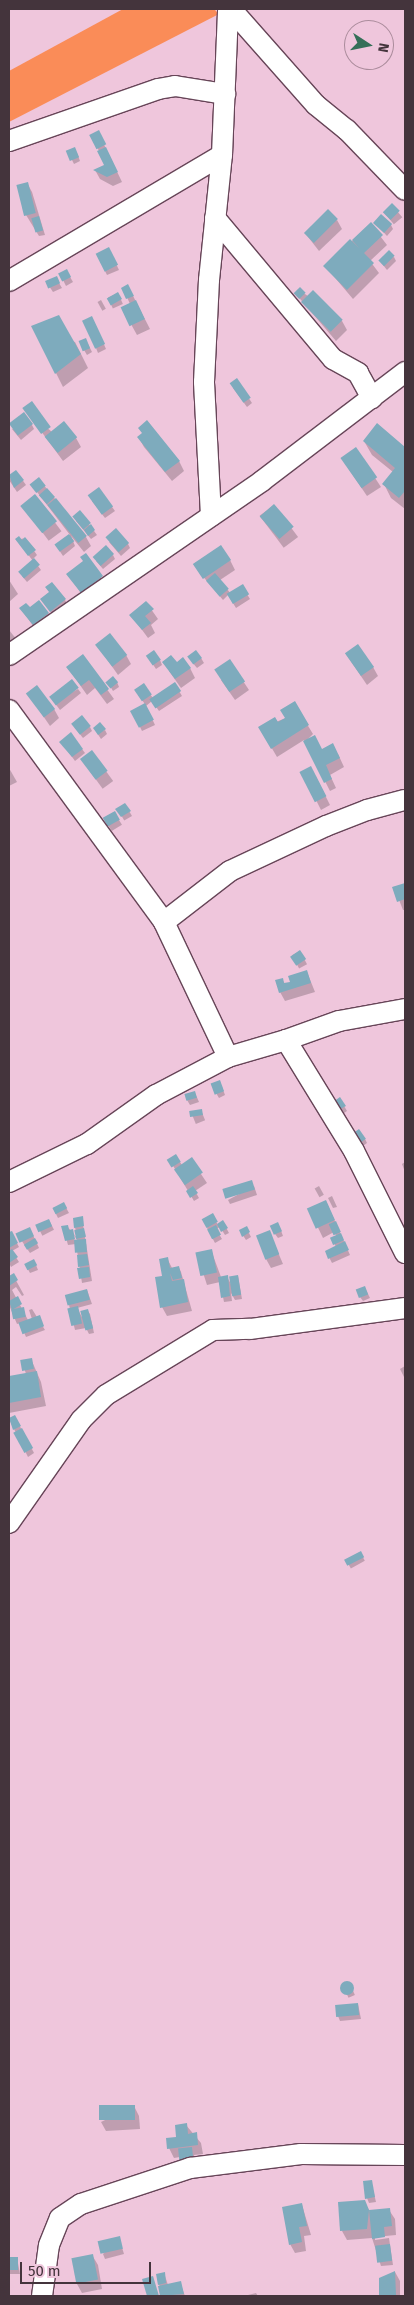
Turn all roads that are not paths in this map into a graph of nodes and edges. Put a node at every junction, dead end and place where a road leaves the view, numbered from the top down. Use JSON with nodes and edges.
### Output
{"nodes":[{"id":1,"x":230,"y":9,"type":"edge"},
{"id":2,"x":224,"y":94,"type":"junction"},
{"id":3,"x":9,"y":141,"type":"edge"},
{"id":4,"x":222,"y":155,"type":"junction"},
{"id":5,"x":405,"y":190,"type":"edge"},
{"id":6,"x":215,"y":218,"type":"junction"},
{"id":7,"x":9,"y":281,"type":"edge"},
{"id":8,"x":405,"y":372,"type":"edge"},
{"id":9,"x":372,"y":398,"type":"junction"},
{"id":10,"x":211,"y":516,"type":"junction"},
{"id":11,"x":9,"y":655,"type":"edge"},
{"id":12,"x":9,"y":710,"type":"edge"},
{"id":13,"x":405,"y":800,"type":"edge"},
{"id":14,"x":164,"y":922,"type":"junction"},
{"id":15,"x":405,"y":1009,"type":"edge"},
{"id":16,"x":286,"y":1040,"type":"junction"},
{"id":17,"x":228,"y":1057,"type":"junction"},
{"id":18,"x":9,"y":1182,"type":"edge"},
{"id":19,"x":405,"y":1253,"type":"edge"},
{"id":20,"x":405,"y":1308,"type":"edge"},
{"id":21,"x":9,"y":1522,"type":"edge"},
{"id":22,"x":405,"y":2155,"type":"edge"},
{"id":23,"x":42,"y":2296,"type":"edge"}],
"edges":[{"from":1,"to":2,"type":"street"},
{"from":1,"to":5,"type":"street"},
{"from":2,"to":3,"type":"street"},
{"from":2,"to":4,"type":"street"},
{"from":4,"to":6,"type":"street"},
{"from":4,"to":7,"type":"street"},
{"from":6,"to":9,"type":"street"},
{"from":6,"to":10,"type":"street"},
{"from":8,"to":9,"type":"street"},
{"from":9,"to":10,"type":"street"},
{"from":10,"to":11,"type":"street"},
{"from":12,"to":14,"type":"street"},
{"from":13,"to":14,"type":"street"},
{"from":14,"to":17,"type":"street"},
{"from":15,"to":16,"type":"street"},
{"from":16,"to":17,"type":"street"},
{"from":16,"to":19,"type":"street"},
{"from":17,"to":18,"type":"street"},
{"from":20,"to":21,"type":"street"},
{"from":22,"to":23,"type":"street"}]}
